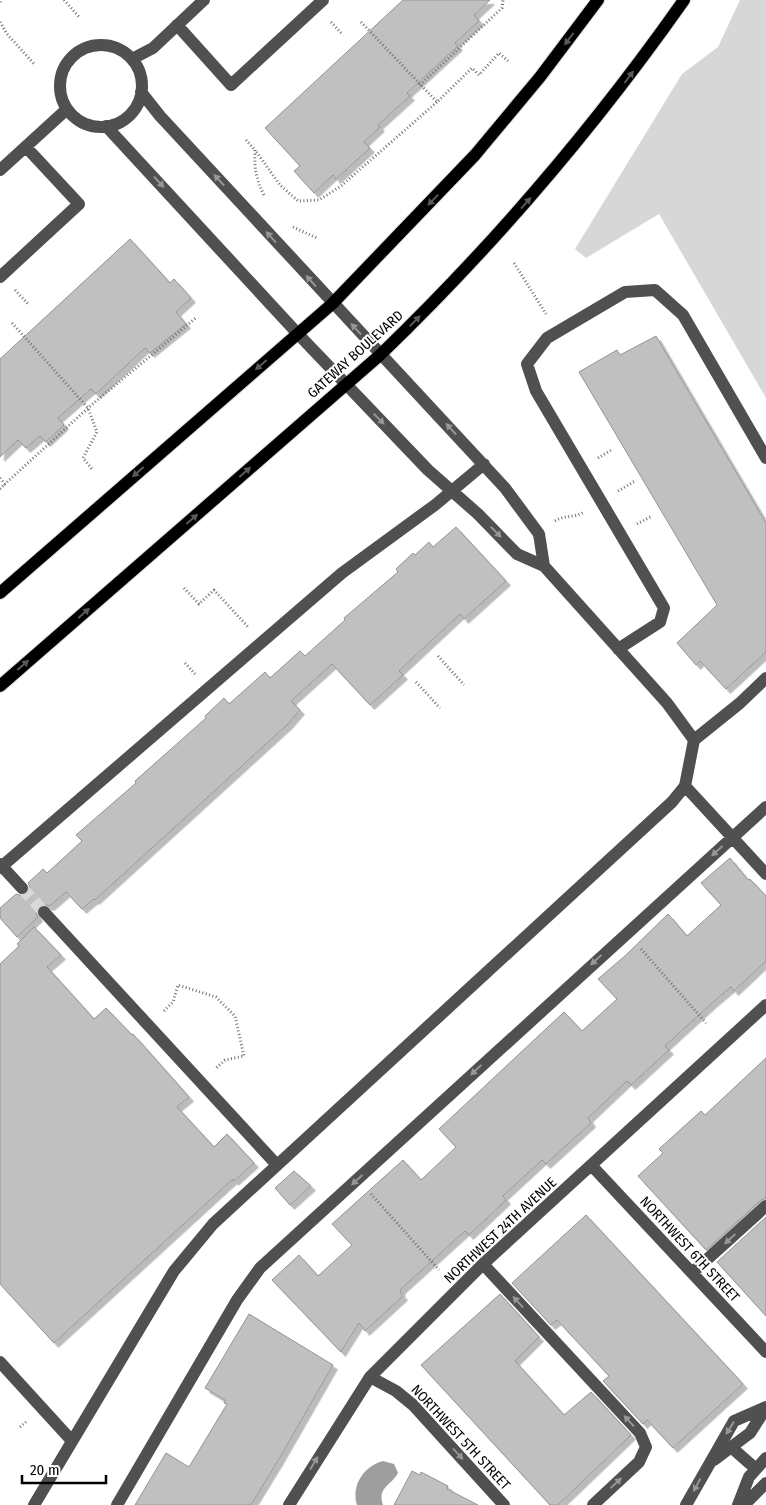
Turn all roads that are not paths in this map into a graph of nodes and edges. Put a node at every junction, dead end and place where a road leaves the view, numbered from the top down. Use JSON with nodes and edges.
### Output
{"nodes":[{"id":1,"x":204,"y":0,"type":"edge"},
{"id":2,"x":324,"y":0,"type":"edge"},
{"id":3,"x":598,"y":0,"type":"edge"},
{"id":4,"x":684,"y":0,"type":"edge"},
{"id":5,"x":177,"y":25,"type":"junction"},
{"id":6,"x":132,"y":59,"type":"junction"},
{"id":7,"x":141,"y":92,"type":"junction"},
{"id":8,"x":67,"y":109,"type":"junction"},
{"id":9,"x":106,"y":126,"type":"junction"},
{"id":10,"x":26,"y":147,"type":"junction"},
{"id":11,"x":0,"y":170,"type":"edge"},
{"id":12,"x":0,"y":277,"type":"edge"},
{"id":13,"x":332,"y":304,"type":"junction"},
{"id":14,"x":298,"y":334,"type":"junction"},
{"id":15,"x":380,"y":355,"type":"junction"},
{"id":16,"x":345,"y":384,"type":"junction"},
{"id":17,"x":766,"y":458,"type":"edge"},
{"id":18,"x":484,"y":464,"type":"junction"},
{"id":19,"x":453,"y":492,"type":"junction"},
{"id":20,"x":544,"y":566,"type":"junction"},
{"id":21,"x":0,"y":593,"type":"edge"},
{"id":22,"x":618,"y":649,"type":"junction"},
{"id":23,"x":766,"y":678,"type":"edge"},
{"id":24,"x":0,"y":686,"type":"edge"},
{"id":25,"x":694,"y":740,"type":"junction"},
{"id":26,"x":685,"y":786,"type":"junction"},
{"id":27,"x":766,"y":807,"type":"edge"},
{"id":28,"x":732,"y":838,"type":"junction"},
{"id":29,"x":1,"y":866,"type":"edge"},
{"id":30,"x":766,"y":874,"type":"edge"},
{"id":31,"x":22,"y":888,"type":"tunnel mouth"},
{"id":32,"x":44,"y":912,"type":"tunnel mouth"},
{"id":33,"x":766,"y":1005,"type":"edge"},
{"id":34,"x":277,"y":1165,"type":"junction"},
{"id":35,"x":592,"y":1166,"type":"junction"},
{"id":36,"x":766,"y":1206,"type":"edge"},
{"id":37,"x":483,"y":1264,"type":"junction"},
{"id":38,"x":692,"y":1273,"type":"junction"},
{"id":39,"x":766,"y":1352,"type":"edge"},
{"id":40,"x":0,"y":1362,"type":"edge"},
{"id":41,"x":370,"y":1377,"type":"junction"},
{"id":42,"x":766,"y":1407,"type":"edge"},
{"id":43,"x":72,"y":1441,"type":"junction"},
{"id":44,"x":732,"y":1447,"type":"junction"},
{"id":45,"x":766,"y":1458,"type":"edge"},
{"id":46,"x":708,"y":1464,"type":"junction"},
{"id":47,"x":756,"y":1469,"type":"junction"},
{"id":48,"x":766,"y":1483,"type":"edge"},
{"id":49,"x":34,"y":1505,"type":"edge"},
{"id":50,"x":117,"y":1505,"type":"edge"},
{"id":51,"x":289,"y":1505,"type":"edge"},
{"id":52,"x":504,"y":1505,"type":"edge"},
{"id":53,"x":593,"y":1505,"type":"edge"},
{"id":54,"x":686,"y":1505,"type":"edge"},
{"id":55,"x":738,"y":1505,"type":"edge"},
{"id":56,"x":744,"y":1505,"type":"edge"}],
"edges":[{"from":1,"to":5,"type":"street"},
{"from":2,"to":5,"type":"street"},
{"from":3,"to":13,"type":"main road","one_way":true},
{"from":15,"to":4,"type":"main road","name":"GATEWAY BOULEVARD","one_way":true},
{"from":5,"to":6,"type":"street"},
{"from":6,"to":7,"type":"street"},
{"from":6,"to":8,"type":"street"},
{"from":7,"to":9,"type":"street"},
{"from":13,"to":7,"type":"street","one_way":true},
{"from":8,"to":9,"type":"street"},
{"from":8,"to":10,"type":"street"},
{"from":9,"to":14,"type":"street","one_way":true},
{"from":10,"to":11,"type":"street"},
{"from":10,"to":12,"type":"street"},
{"from":13,"to":14,"type":"main road"},
{"from":15,"to":13,"type":"street","one_way":true},
{"from":14,"to":16,"type":"street"},
{"from":14,"to":21,"type":"main road","one_way":true},
{"from":15,"to":16,"type":"main road","name":"GATEWAY BOULEVARD"},
{"from":18,"to":15,"type":"street","one_way":true},
{"from":16,"to":19,"type":"street","one_way":true},
{"from":24,"to":16,"type":"main road","name":"GATEWAY BOULEVARD","one_way":true},
{"from":17,"to":22,"type":"street"},
{"from":18,"to":19,"type":"street"},
{"from":18,"to":20,"type":"street"},
{"from":19,"to":20,"type":"street","one_way":true},
{"from":19,"to":29,"type":"street"},
{"from":20,"to":22,"type":"street"},
{"from":22,"to":25,"type":"street"},
{"from":23,"to":25,"type":"street"},
{"from":25,"to":26,"type":"street"},
{"from":26,"to":28,"type":"street"},
{"from":26,"to":34,"type":"street"},
{"from":27,"to":28,"type":"street"},
{"from":28,"to":30,"type":"street"},
{"from":28,"to":50,"type":"street","one_way":true},
{"from":29,"to":31,"type":"street"},
{"from":32,"to":34,"type":"street"},
{"from":33,"to":35,"type":"street","name":"NORTHWEST 24TH AVENUE"},
{"from":34,"to":43,"type":"street"},
{"from":35,"to":37,"type":"street","name":"NORTHWEST 24TH AVENUE"},
{"from":35,"to":38,"type":"street","name":"NORTHWEST 6TH STREET"},
{"from":36,"to":38,"type":"street","one_way":true},
{"from":37,"to":41,"type":"street","name":"NORTHWEST 24TH AVENUE"},
{"from":53,"to":37,"type":"street","one_way":true},
{"from":38,"to":39,"type":"street","name":"NORTHWEST 6TH STREET"},
{"from":40,"to":43,"type":"street"},
{"from":51,"to":41,"type":"street","name":"NORTHWEST 24TH AVENUE","one_way":true},
{"from":41,"to":52,"type":"street","name":"NORTHWEST 5TH STREET","one_way":true},
{"from":42,"to":44,"type":"street"},
{"from":42,"to":46,"type":"street","one_way":true},
{"from":43,"to":49,"type":"street"},
{"from":44,"to":46,"type":"street"},
{"from":44,"to":47,"type":"street"},
{"from":45,"to":47,"type":"street"},
{"from":46,"to":54,"type":"street","one_way":true},
{"from":47,"to":55,"type":"street"},
{"from":48,"to":56,"type":"street"}]}
